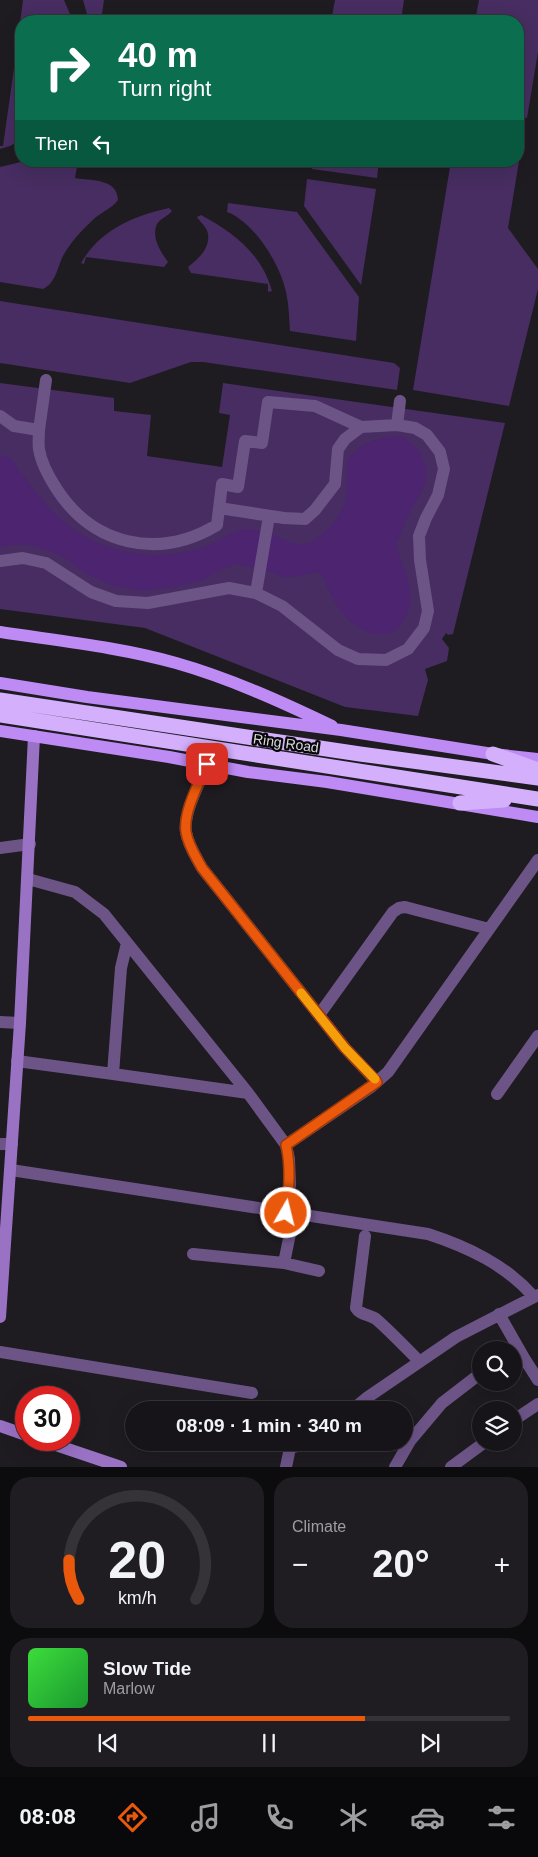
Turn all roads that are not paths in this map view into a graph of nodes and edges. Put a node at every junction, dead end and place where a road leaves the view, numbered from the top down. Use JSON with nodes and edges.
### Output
{"nodes":[{"id":1,"x":46,"y":380,"type":"dead end"},
{"id":2,"x":400,"y":400,"type":"dead end"},
{"id":3,"x":0,"y":416,"type":"edge"},
{"id":4,"x":397,"y":425,"type":"junction"},
{"id":5,"x":361,"y":427,"type":"junction"},
{"id":6,"x":39,"y":430,"type":"junction"},
{"id":7,"x":219,"y":508,"type":"junction"},
{"id":8,"x":268,"y":522,"type":"junction"},
{"id":9,"x":0,"y":560,"type":"edge"},
{"id":10,"x":256,"y":593,"type":"junction"},
{"id":11,"x":0,"y":632,"type":"edge"},
{"id":12,"x":0,"y":683,"type":"edge"},
{"id":13,"x":0,"y":700,"type":"edge"},
{"id":14,"x":0,"y":715,"type":"edge"},
{"id":15,"x":341,"y":730,"type":"junction"},
{"id":16,"x":0,"y":731,"type":"edge"},
{"id":17,"x":34,"y":736,"type":"junction"},
{"id":18,"x":492,"y":754,"type":"junction"},
{"id":19,"x":538,"y":759,"type":"edge"},
{"id":20,"x":207,"y":764,"type":"junction"},
{"id":21,"x":538,"y":770,"type":"edge"},
{"id":22,"x":538,"y":778,"type":"edge"},
{"id":23,"x":533,"y":798,"type":"edge"},
{"id":24,"x":460,"y":803,"type":"junction"},
{"id":25,"x":538,"y":817,"type":"edge"},
{"id":26,"x":30,"y":844,"type":"junction"},
{"id":27,"x":0,"y":848,"type":"edge"},
{"id":28,"x":538,"y":860,"type":"edge"},
{"id":29,"x":28,"y":879,"type":"junction"},
{"id":30,"x":489,"y":929,"type":"junction"},
{"id":31,"x":127,"y":943,"type":"junction"},
{"id":32,"x":320,"y":1015,"type":"junction"},
{"id":33,"x":0,"y":1022,"type":"edge"},
{"id":34,"x":20,"y":1023,"type":"junction"},
{"id":35,"x":538,"y":1036,"type":"edge"},
{"id":36,"x":17,"y":1061,"type":"junction"},
{"id":37,"x":113,"y":1074,"type":"junction"},
{"id":38,"x":377,"y":1082,"type":"junction"},
{"id":39,"x":248,"y":1093,"type":"junction"},
{"id":40,"x":497,"y":1094,"type":"dead end"},
{"id":41,"x":6,"y":1144,"type":"edge"},
{"id":42,"x":286,"y":1145,"type":"junction"},
{"id":43,"x":10,"y":1170,"type":"junction"},
{"id":44,"x":290,"y":1214,"type":"junction"},
{"id":45,"x":365,"y":1236,"type":"dead end"},
{"id":46,"x":192,"y":1254,"type":"dead end"},
{"id":47,"x":284,"y":1264,"type":"junction"},
{"id":48,"x":319,"y":1271,"type":"dead end"},
{"id":49,"x":536,"y":1296,"type":"edge"},
{"id":50,"x":499,"y":1314,"type":"junction"},
{"id":51,"x":0,"y":1317,"type":"edge"},
{"id":52,"x":510,"y":1341,"type":"edge"},
{"id":53,"x":0,"y":1352,"type":"edge"},
{"id":54,"x":522,"y":1356,"type":"edge"},
{"id":55,"x":419,"y":1361,"type":"junction"},
{"id":56,"x":472,"y":1380,"type":"edge"},
{"id":57,"x":538,"y":1380,"type":"edge"},
{"id":58,"x":252,"y":1393,"type":"dead end"},
{"id":59,"x":364,"y":1401,"type":"edge"},
{"id":60,"x":538,"y":1404,"type":"edge"},
{"id":61,"x":522,"y":1415,"type":"edge"},
{"id":62,"x":0,"y":1426,"type":"edge"},
{"id":63,"x":15,"y":1431,"type":"edge"},
{"id":64,"x":74,"y":1451,"type":"edge"},
{"id":65,"x":289,"y":1451,"type":"edge"},
{"id":66,"x":473,"y":1451,"type":"edge"},
{"id":67,"x":121,"y":1467,"type":"edge"},
{"id":68,"x":286,"y":1467,"type":"edge"},
{"id":69,"x":395,"y":1467,"type":"edge"},
{"id":70,"x":451,"y":1467,"type":"edge"}],
"edges":[{"from":1,"to":6,"type":"street"},
{"from":2,"to":4,"type":"street"},
{"from":3,"to":6,"type":"street"},
{"from":4,"to":5,"type":"street"},
{"from":4,"to":10,"type":"street"},
{"from":5,"to":7,"type":"street"},
{"from":5,"to":8,"type":"street"},
{"from":6,"to":7,"type":"street"},
{"from":7,"to":8,"type":"street"},
{"from":8,"to":10,"type":"street"},
{"from":9,"to":10,"type":"street"},
{"from":11,"to":15,"type":"main road"},
{"from":12,"to":15,"type":"main road","name":"Ring Road"},
{"from":13,"to":22,"type":"highway","name":"Ring Road"},
{"from":14,"to":23,"type":"highway","name":"Ring Road"},
{"from":15,"to":18,"type":"main road","name":"Ring Road"},
{"from":16,"to":17,"type":"main road"},
{"from":17,"to":20,"type":"main road"},
{"from":17,"to":26,"type":"street"},
{"from":18,"to":19,"type":"main road","name":"Ring Road"},
{"from":18,"to":21,"type":"highway"},
{"from":20,"to":24,"type":"main road"},
{"from":20,"to":32,"type":"street"},
{"from":23,"to":24,"type":"highway"},
{"from":24,"to":25,"type":"main road"},
{"from":26,"to":27,"type":"street"},
{"from":26,"to":29,"type":"street"},
{"from":28,"to":30,"type":"street"},
{"from":29,"to":31,"type":"street"},
{"from":29,"to":34,"type":"street"},
{"from":30,"to":32,"type":"street"},
{"from":30,"to":38,"type":"street"},
{"from":31,"to":37,"type":"street"},
{"from":31,"to":39,"type":"street"},
{"from":32,"to":38,"type":"street"},
{"from":33,"to":34,"type":"street"},
{"from":34,"to":36,"type":"street"},
{"from":35,"to":40,"type":"street"},
{"from":36,"to":37,"type":"street"},
{"from":36,"to":41,"type":"street"},
{"from":37,"to":39,"type":"street"},
{"from":38,"to":42,"type":"street"},
{"from":39,"to":42,"type":"street"},
{"from":41,"to":43,"type":"street"},
{"from":42,"to":44,"type":"street"},
{"from":43,"to":44,"type":"street"},
{"from":43,"to":51,"type":"street"},
{"from":44,"to":47,"type":"street"},
{"from":44,"to":49,"type":"street"},
{"from":45,"to":55,"type":"street"},
{"from":46,"to":47,"type":"street"},
{"from":47,"to":48,"type":"street"},
{"from":49,"to":50,"type":"street"},
{"from":50,"to":52,"type":"street"},
{"from":50,"to":55,"type":"street"},
{"from":53,"to":58,"type":"street"},
{"from":54,"to":57,"type":"street"},
{"from":55,"to":59,"type":"street"},
{"from":56,"to":69,"type":"street"},
{"from":60,"to":61,"type":"street"},
{"from":62,"to":63,"type":"street"},
{"from":64,"to":67,"type":"street"},
{"from":65,"to":68,"type":"street"},
{"from":66,"to":70,"type":"street"}]}
